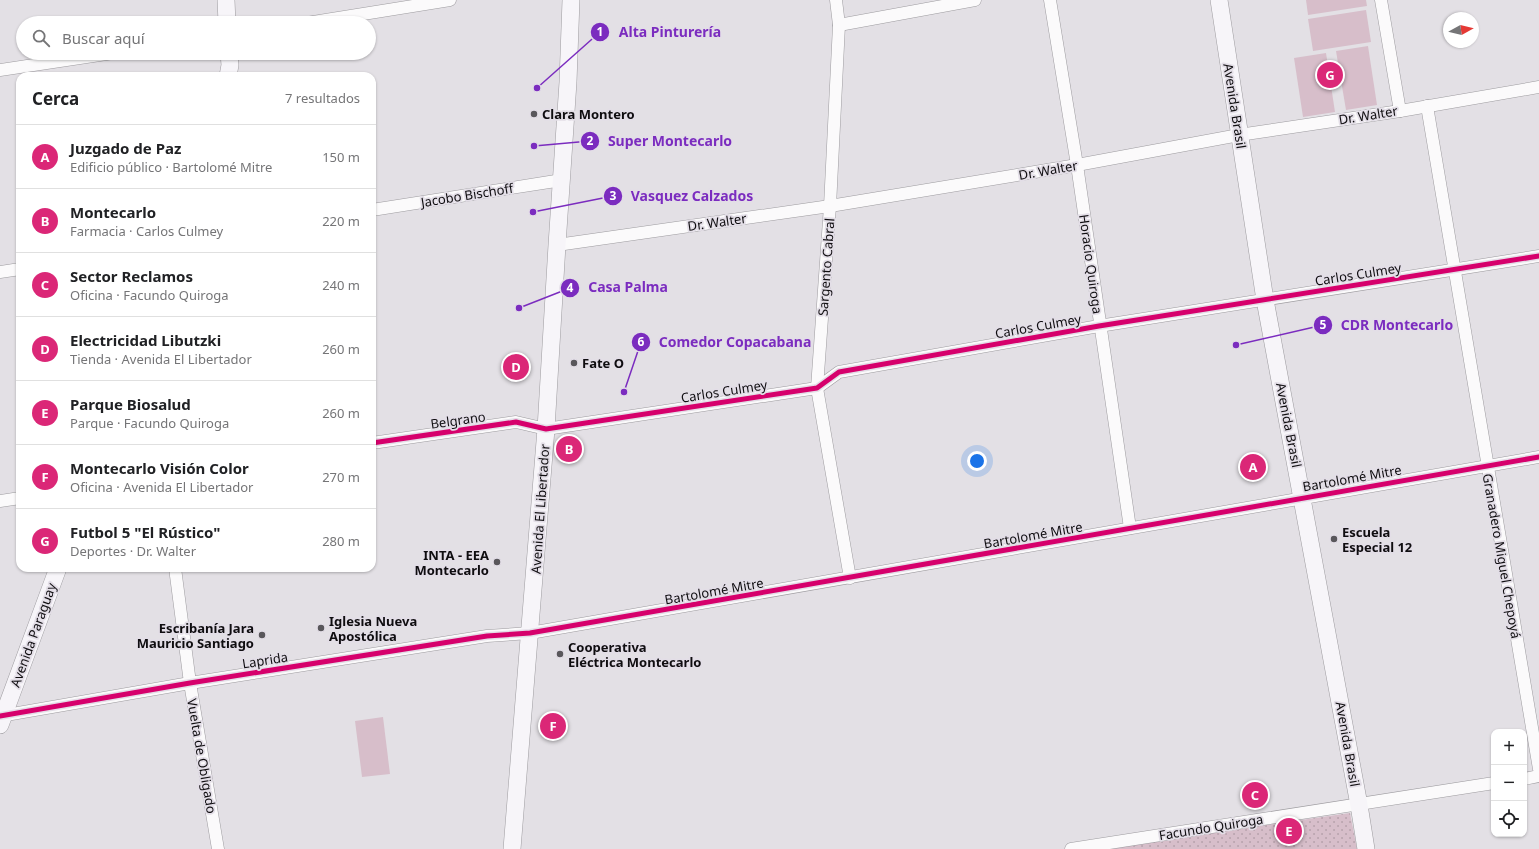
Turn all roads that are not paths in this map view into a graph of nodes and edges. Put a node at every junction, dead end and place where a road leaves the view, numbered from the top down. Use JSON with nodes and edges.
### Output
{"nodes":[{"id":1,"x":226,"y":0,"type":"edge"},
{"id":2,"x":450,"y":0,"type":"edge"},
{"id":3,"x":571,"y":0,"type":"edge"},
{"id":4,"x":836,"y":0,"type":"edge"},
{"id":5,"x":975,"y":0,"type":"edge"},
{"id":6,"x":1050,"y":0,"type":"edge"},
{"id":7,"x":1219,"y":0,"type":"edge"},
{"id":8,"x":1381,"y":0,"type":"edge"},
{"id":9,"x":227,"y":16,"type":"edge"},
{"id":10,"x":351,"y":16,"type":"edge"},
{"id":11,"x":839,"y":25,"type":"junction"},
{"id":12,"x":66,"y":60,"type":"edge"},
{"id":13,"x":230,"y":60,"type":"edge"},
{"id":14,"x":0,"y":70,"type":"edge"},
{"id":15,"x":229,"y":72,"type":"edge"},
{"id":16,"x":1539,"y":87,"type":"edge"},
{"id":17,"x":1427,"y":106,"type":"junction"},
{"id":18,"x":1400,"y":111,"type":"junction"},
{"id":19,"x":1239,"y":134,"type":"junction"},
{"id":20,"x":1077,"y":165,"type":"junction"},
{"id":21,"x":562,"y":180,"type":"junction"},
{"id":22,"x":830,"y":206,"type":"junction"},
{"id":23,"x":376,"y":209,"type":"edge"},
{"id":24,"x":556,"y":245,"type":"junction"},
{"id":25,"x":1539,"y":256,"type":"edge"},
{"id":26,"x":1454,"y":269,"type":"junction"},
{"id":27,"x":16,"y":270,"type":"edge"},
{"id":28,"x":0,"y":272,"type":"edge"},
{"id":29,"x":1266,"y":300,"type":"junction"},
{"id":30,"x":1099,"y":326,"type":"junction"},
{"id":31,"x":817,"y":388,"type":"junction"},
{"id":32,"x":546,"y":429,"type":"junction"},
{"id":33,"x":376,"y":442,"type":"edge"},
{"id":34,"x":1539,"y":457,"type":"edge"},
{"id":35,"x":1487,"y":466,"type":"junction"},
{"id":36,"x":1303,"y":497,"type":"junction"},
{"id":37,"x":16,"y":499,"type":"edge"},
{"id":38,"x":0,"y":501,"type":"edge"},
{"id":39,"x":1130,"y":528,"type":"junction"},
{"id":40,"x":56,"y":572,"type":"edge"},
{"id":41,"x":175,"y":572,"type":"edge"},
{"id":42,"x":850,"y":578,"type":"junction"},
{"id":43,"x":530,"y":633,"type":"junction"},
{"id":44,"x":190,"y":683,"type":"junction"},
{"id":45,"x":1,"y":719,"type":"edge"},
{"id":46,"x":1539,"y":769,"type":"edge"},
{"id":47,"x":1539,"y":776,"type":"edge"},
{"id":48,"x":1527,"y":778,"type":"edge"},
{"id":49,"x":1491,"y":783,"type":"edge"},
{"id":50,"x":1359,"y":804,"type":"junction"},
{"id":51,"x":218,"y":849,"type":"edge"},
{"id":52,"x":512,"y":849,"type":"edge"},
{"id":53,"x":1071,"y":849,"type":"edge"},
{"id":54,"x":1366,"y":849,"type":"edge"}],
"edges":[{"from":1,"to":9,"type":"main road"},
{"from":2,"to":10,"type":"street"},
{"from":3,"to":21,"type":"main road","name":"Avenida El Libertador"},
{"from":4,"to":11,"type":"street","name":"Sargento Cabral"},
{"from":5,"to":11,"type":"street"},
{"from":6,"to":20,"type":"street","name":"Horacio Quiroga"},
{"from":7,"to":19,"type":"main road","name":"Avenida Brasil"},
{"from":8,"to":18,"type":"street"},
{"from":11,"to":22,"type":"street","name":"Sargento Cabral"},
{"from":12,"to":14,"type":"street"},
{"from":13,"to":15,"type":"main road"},
{"from":16,"to":17,"type":"street","name":"Dr. Walter"},
{"from":17,"to":18,"type":"street","name":"Dr. Walter"},
{"from":17,"to":26,"type":"street","name":"Granadero Miguel Chepoyá"},
{"from":18,"to":19,"type":"street","name":"Dr. Walter"},
{"from":19,"to":20,"type":"street","name":"Dr. Walter"},
{"from":19,"to":29,"type":"main road","name":"Avenida Brasil"},
{"from":20,"to":22,"type":"street","name":"Dr. Walter"},
{"from":20,"to":30,"type":"street","name":"Horacio Quiroga"},
{"from":21,"to":23,"type":"street","name":"Jacobo Bischoff"},
{"from":21,"to":24,"type":"main road","name":"Avenida El Libertador"},
{"from":22,"to":24,"type":"street","name":"Dr. Walter"},
{"from":22,"to":31,"type":"street","name":"Sargento Cabral"},
{"from":24,"to":32,"type":"main road","name":"Avenida El Libertador"},
{"from":25,"to":26,"type":"street","name":"Carlos Culmey"},
{"from":26,"to":29,"type":"street","name":"Carlos Culmey"},
{"from":26,"to":35,"type":"street","name":"Granadero Miguel Chepoyá"},
{"from":27,"to":28,"type":"street"},
{"from":29,"to":30,"type":"street","name":"Carlos Culmey"},
{"from":29,"to":36,"type":"main road","name":"Avenida Brasil"},
{"from":30,"to":31,"type":"street","name":"Carlos Culmey"},
{"from":30,"to":39,"type":"street","name":"Horacio Quiroga"},
{"from":31,"to":32,"type":"street","name":"Carlos Culmey"},
{"from":31,"to":42,"type":"street","name":"Sargento Cabral"},
{"from":32,"to":33,"type":"street","name":"Belgrano"},
{"from":32,"to":43,"type":"main road","name":"Avenida El Libertador"},
{"from":34,"to":35,"type":"street","name":"Bartolomé Mitre"},
{"from":35,"to":36,"type":"street","name":"Bartolomé Mitre"},
{"from":35,"to":46,"type":"street","name":"Granadero Miguel Chepoyá"},
{"from":36,"to":39,"type":"street","name":"Bartolomé Mitre"},
{"from":36,"to":50,"type":"main road","name":"Avenida Brasil"},
{"from":37,"to":38,"type":"street"},
{"from":39,"to":42,"type":"street","name":"Bartolomé Mitre"},
{"from":40,"to":45,"type":"main road","name":"Avenida Paraguay"},
{"from":41,"to":44,"type":"street","name":"Vuelta de Obligado"},
{"from":42,"to":43,"type":"street","name":"Bartolomé Mitre"},
{"from":43,"to":44,"type":"street","name":"Laprida"},
{"from":43,"to":52,"type":"main road","name":"Avenida El Libertador"},
{"from":44,"to":45,"type":"street","name":"Laprida"},
{"from":44,"to":51,"type":"street","name":"Vuelta de Obligado"},
{"from":47,"to":48,"type":"street"},
{"from":49,"to":50,"type":"street","name":"Facundo Quiroga"},
{"from":50,"to":53,"type":"street","name":"Facundo Quiroga"},
{"from":50,"to":54,"type":"main road","name":"Avenida Brasil"}]}
